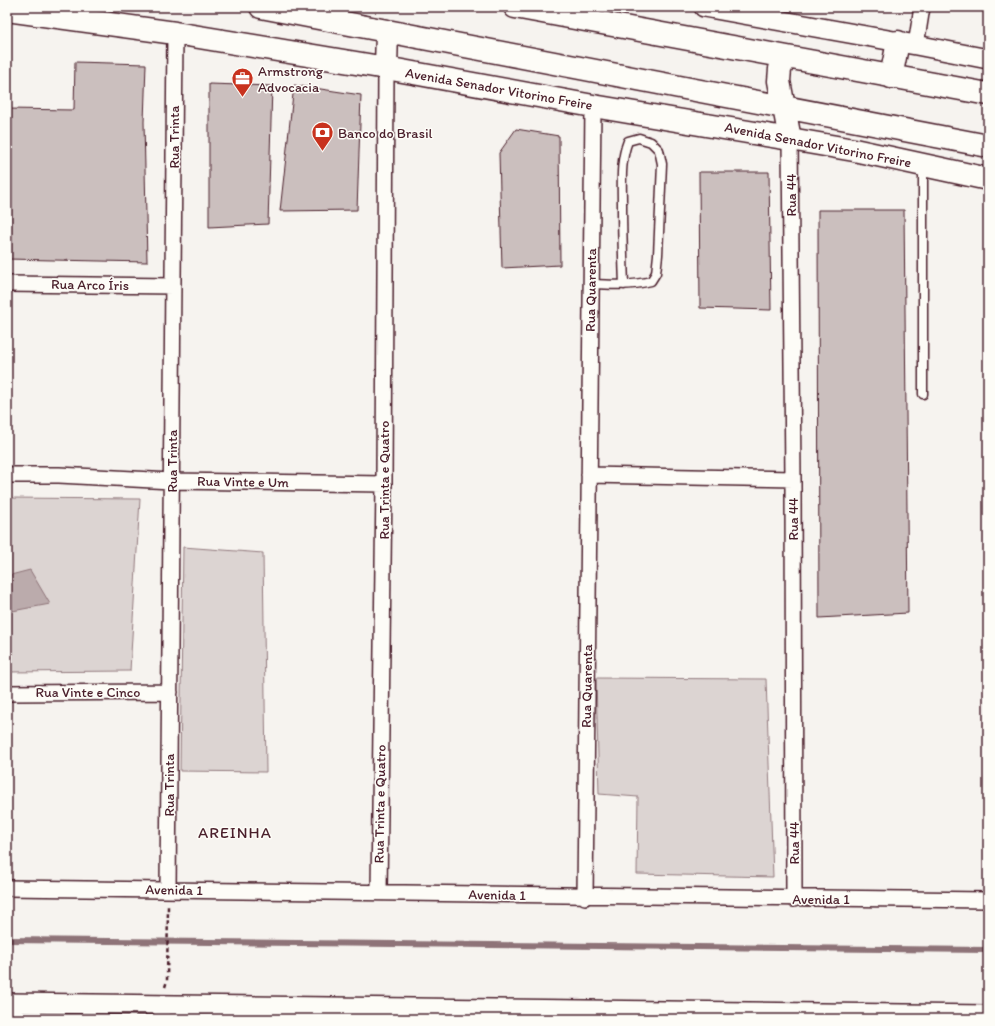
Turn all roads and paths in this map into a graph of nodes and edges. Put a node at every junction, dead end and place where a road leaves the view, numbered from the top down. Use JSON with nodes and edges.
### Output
{"nodes":[{"id":1,"x":261,"y":7,"type":"edge"},
{"id":2,"x":515,"y":7,"type":"edge"},
{"id":3,"x":704,"y":7,"type":"edge"},
{"id":4,"x":922,"y":7,"type":"edge"},
{"id":5,"x":7,"y":10,"type":"edge"},
{"id":6,"x":387,"y":31,"type":"junction"},
{"id":7,"x":175,"y":33,"type":"junction"},
{"id":8,"x":907,"y":43,"type":"junction"},
{"id":9,"x":786,"y":58,"type":"junction"},
{"id":10,"x":988,"y":59,"type":"edge"},
{"id":11,"x":386,"y":68,"type":"junction"},
{"id":12,"x":891,"y":77,"type":"junction"},
{"id":13,"x":988,"y":94,"type":"edge"},
{"id":14,"x":593,"y":106,"type":"junction"},
{"id":15,"x":785,"y":108,"type":"junction"},
{"id":16,"x":790,"y":139,"type":"junction"},
{"id":17,"x":988,"y":146,"type":"edge"},
{"id":18,"x":923,"y":165,"type":"junction"},
{"id":19,"x":988,"y":179,"type":"edge"},
{"id":20,"x":7,"y":284,"type":"edge"},
{"id":21,"x":591,"y":284,"type":"junction"},
{"id":22,"x":624,"y":285,"type":"junction"},
{"id":23,"x":173,"y":286,"type":"junction"},
{"id":24,"x":924,"y":394,"type":"dead end"},
{"id":25,"x":7,"y":475,"type":"edge"},
{"id":26,"x":589,"y":475,"type":"junction"},
{"id":27,"x":793,"y":479,"type":"junction"},
{"id":28,"x":171,"y":481,"type":"junction"},
{"id":29,"x":384,"y":484,"type":"junction"},
{"id":30,"x":170,"y":692,"type":"junction"},
{"id":31,"x":7,"y":693,"type":"edge"},
{"id":32,"x":7,"y":888,"type":"edge"},
{"id":33,"x":168,"y":890,"type":"junction"},
{"id":34,"x":379,"y":892,"type":"junction"},
{"id":35,"x":585,"y":897,"type":"junction"},
{"id":36,"x":794,"y":899,"type":"junction"},
{"id":37,"x":988,"y":900,"type":"edge"},
{"id":38,"x":168,"y":918,"type":"dead end"},
{"id":39,"x":167,"y":981,"type":"dead end"},
{"id":40,"x":7,"y":1003,"type":"edge"},
{"id":41,"x":162,"y":1012,"type":"edge"},
{"id":42,"x":328,"y":1013,"type":"edge"},
{"id":43,"x":482,"y":1014,"type":"edge"},
{"id":44,"x":635,"y":1015,"type":"edge"},
{"id":45,"x":797,"y":1016,"type":"edge"},
{"id":46,"x":980,"y":1016,"type":"edge"}],
"edges":[{"from":1,"to":6,"type":"main road"},
{"from":2,"to":9,"type":"main road"},
{"from":3,"to":8,"type":"street"},
{"from":4,"to":8,"type":"street"},
{"from":5,"to":7,"type":"main road","name":"Avenida Senador Vitorino Freire"},
{"from":6,"to":11,"type":"main road"},
{"from":6,"to":15,"type":"main road"},
{"from":7,"to":11,"type":"main road","name":"Avenida Senador Vitorino Freire"},
{"from":7,"to":23,"type":"street","name":"Rua Trinta"},
{"from":8,"to":10,"type":"street"},
{"from":8,"to":12,"type":"main road"},
{"from":9,"to":12,"type":"main road"},
{"from":9,"to":15,"type":"main road"},
{"from":11,"to":14,"type":"main road","name":"Avenida Senador Vitorino Freire"},
{"from":11,"to":29,"type":"street","name":"Rua Trinta e Quatro"},
{"from":12,"to":13,"type":"main road"},
{"from":14,"to":16,"type":"main road","name":"Avenida Senador Vitorino Freire"},
{"from":14,"to":21,"type":"street","name":"Rua Quarenta"},
{"from":15,"to":16,"type":"main road"},
{"from":15,"to":17,"type":"main road"},
{"from":16,"to":18,"type":"main road","name":"Avenida Senador Vitorino Freire"},
{"from":16,"to":27,"type":"street","name":"Rua 44"},
{"from":18,"to":19,"type":"main road","name":"Avenida Senador Vitorino Freire"},
{"from":18,"to":24,"type":"lane"},
{"from":20,"to":23,"type":"street","name":"Rua Arco Íris"},
{"from":21,"to":22,"type":"lane"},
{"from":21,"to":26,"type":"street","name":"Rua Quarenta"},
{"from":22,"to":22,"type":"lane"},
{"from":23,"to":28,"type":"street","name":"Rua Trinta"},
{"from":25,"to":28,"type":"street","name":"Rua Vinte e Um"},
{"from":26,"to":27,"type":"street"},
{"from":26,"to":35,"type":"street","name":"Rua Quarenta"},
{"from":27,"to":36,"type":"street","name":"Rua 44"},
{"from":28,"to":29,"type":"street","name":"Rua Vinte e Um"},
{"from":28,"to":30,"type":"street","name":"Rua Trinta"},
{"from":29,"to":34,"type":"street","name":"Rua Trinta e Quatro"},
{"from":30,"to":31,"type":"street","name":"Rua Vinte e Cinco"},
{"from":30,"to":33,"type":"street","name":"Rua Trinta"},
{"from":32,"to":33,"type":"street","name":"Avenida 1"},
{"from":33,"to":34,"type":"street","name":"Avenida 1"},
{"from":34,"to":35,"type":"street","name":"Avenida 1"},
{"from":35,"to":36,"type":"street","name":"Avenida 1"},
{"from":36,"to":37,"type":"street","name":"Avenida 1"},
{"from":38,"to":39,"type":"path"},
{"from":40,"to":41,"type":"street"},
{"from":41,"to":42,"type":"street"},
{"from":42,"to":43,"type":"street"},
{"from":43,"to":44,"type":"street"},
{"from":44,"to":45,"type":"street"},
{"from":45,"to":46,"type":"street"}]}
